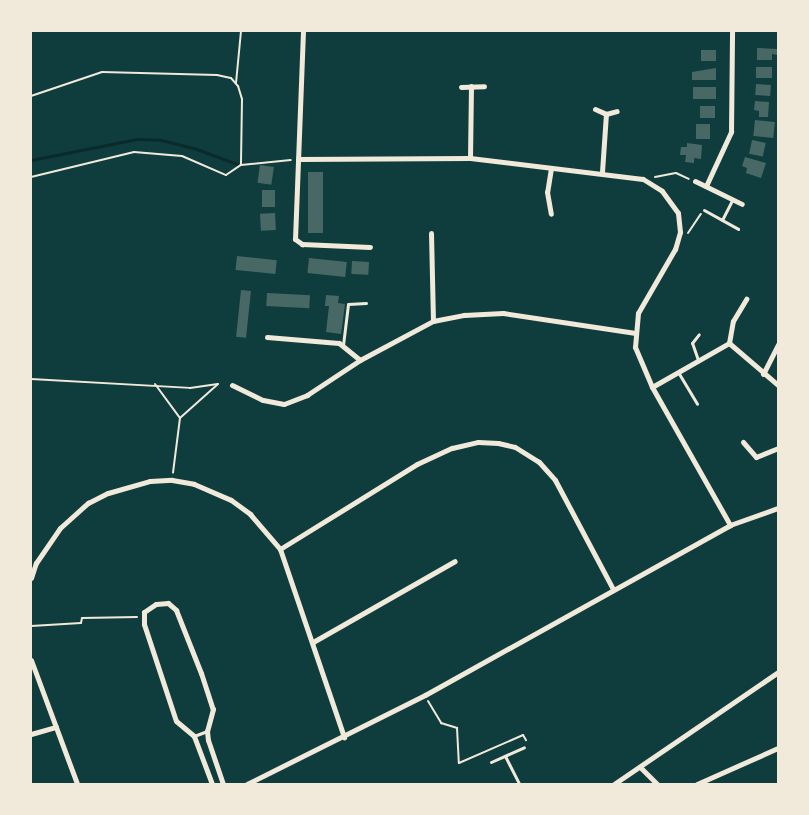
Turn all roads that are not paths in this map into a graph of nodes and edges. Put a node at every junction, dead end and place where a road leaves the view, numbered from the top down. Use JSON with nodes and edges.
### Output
{"nodes":[{"id":1,"x":303,"y":31,"type":"edge"},
{"id":2,"x":732,"y":31,"type":"edge"},
{"id":3,"x":471,"y":86,"type":"junction"},
{"id":4,"x":484,"y":86,"type":"dead end"},
{"id":5,"x":461,"y":87,"type":"dead end"},
{"id":6,"x":595,"y":108,"type":"dead end"},
{"id":7,"x":617,"y":111,"type":"dead end"},
{"id":8,"x":606,"y":114,"type":"junction"},
{"id":9,"x":470,"y":158,"type":"junction"},
{"id":10,"x":298,"y":159,"type":"junction"},
{"id":11,"x":551,"y":168,"type":"junction"},
{"id":12,"x":602,"y":172,"type":"junction"},
{"id":13,"x":696,"y":181,"type":"road end"},
{"id":14,"x":706,"y":186,"type":"junction"},
{"id":15,"x":732,"y":200,"type":"junction"},
{"id":16,"x":742,"y":204,"type":"dead end"},
{"id":17,"x":704,"y":210,"type":"road end"},
{"id":18,"x":551,"y":214,"type":"dead end"},
{"id":19,"x":722,"y":220,"type":"junction"},
{"id":20,"x":738,"y":229,"type":"dead end"},
{"id":21,"x":431,"y":233,"type":"dead end"},
{"id":22,"x":370,"y":247,"type":"dead end"},
{"id":23,"x":746,"y":298,"type":"dead end"},
{"id":24,"x":366,"y":303,"type":"dead end"},
{"id":25,"x":433,"y":321,"type":"junction"},
{"id":26,"x":634,"y":333,"type":"junction"},
{"id":27,"x":699,"y":334,"type":"dead end"},
{"id":28,"x":267,"y":337,"type":"dead end"},
{"id":29,"x":729,"y":343,"type":"junction"},
{"id":30,"x":343,"y":345,"type":"junction"},
{"id":31,"x":778,"y":345,"type":"edge"},
{"id":32,"x":360,"y":360,"type":"junction"},
{"id":33,"x":698,"y":361,"type":"junction"},
{"id":34,"x":678,"y":372,"type":"junction"},
{"id":35,"x":763,"y":374,"type":"junction"},
{"id":36,"x":232,"y":385,"type":"dead end"},
{"id":37,"x":778,"y":385,"type":"edge"},
{"id":38,"x":652,"y":387,"type":"junction"},
{"id":39,"x":697,"y":404,"type":"dead end"},
{"id":40,"x":744,"y":442,"type":"dead end"},
{"id":41,"x":778,"y":448,"type":"edge"},
{"id":42,"x":778,"y":508,"type":"edge"},
{"id":43,"x":730,"y":525,"type":"junction"},
{"id":44,"x":280,"y":549,"type":"junction"},
{"id":45,"x":455,"y":560,"type":"dead end"},
{"id":46,"x":31,"y":578,"type":"edge"},
{"id":47,"x":613,"y":589,"type":"junction"},
{"id":48,"x":313,"y":642,"type":"junction"},
{"id":49,"x":31,"y":660,"type":"edge"},
{"id":50,"x":778,"y":672,"type":"edge"},
{"id":51,"x":56,"y":727,"type":"junction"},
{"id":52,"x":207,"y":731,"type":"junction"},
{"id":53,"x":31,"y":734,"type":"edge"},
{"id":54,"x":194,"y":736,"type":"junction"},
{"id":55,"x":344,"y":737,"type":"junction"},
{"id":56,"x":524,"y":747,"type":"road end"},
{"id":57,"x":778,"y":748,"type":"edge"},
{"id":58,"x":505,"y":756,"type":"junction"},
{"id":59,"x":491,"y":762,"type":"dead end"},
{"id":60,"x":641,"y":768,"type":"junction"},
{"id":61,"x":77,"y":784,"type":"edge"},
{"id":62,"x":212,"y":784,"type":"edge"},
{"id":63,"x":223,"y":784,"type":"edge"},
{"id":64,"x":247,"y":784,"type":"edge"},
{"id":65,"x":519,"y":784,"type":"edge"},
{"id":66,"x":614,"y":784,"type":"edge"},
{"id":67,"x":657,"y":784,"type":"edge"},
{"id":68,"x":697,"y":784,"type":"edge"}],
"edges":[{"from":1,"to":10,"type":"street"},
{"from":2,"to":14,"type":"street"},
{"from":3,"to":4,"type":"street"},
{"from":3,"to":5,"type":"street"},
{"from":3,"to":9,"type":"street"},
{"from":6,"to":8,"type":"street"},
{"from":7,"to":8,"type":"street"},
{"from":8,"to":12,"type":"street"},
{"from":9,"to":10,"type":"street"},
{"from":9,"to":11,"type":"street"},
{"from":10,"to":22,"type":"street"},
{"from":11,"to":12,"type":"street"},
{"from":11,"to":18,"type":"street"},
{"from":12,"to":26,"type":"street"},
{"from":13,"to":14,"type":"street"},
{"from":14,"to":15,"type":"street"},
{"from":15,"to":16,"type":"street"},
{"from":15,"to":19,"type":"lane"},
{"from":17,"to":19,"type":"lane"},
{"from":19,"to":20,"type":"lane"},
{"from":21,"to":25,"type":"street"},
{"from":23,"to":29,"type":"street"},
{"from":24,"to":30,"type":"lane"},
{"from":25,"to":26,"type":"street"},
{"from":25,"to":32,"type":"street"},
{"from":26,"to":38,"type":"street"},
{"from":27,"to":33,"type":"lane"},
{"from":28,"to":30,"type":"street"},
{"from":29,"to":33,"type":"street"},
{"from":29,"to":35,"type":"street"},
{"from":30,"to":32,"type":"street"},
{"from":31,"to":35,"type":"street"},
{"from":32,"to":36,"type":"street"},
{"from":33,"to":34,"type":"street"},
{"from":34,"to":38,"type":"street"},
{"from":34,"to":39,"type":"lane"},
{"from":35,"to":37,"type":"street"},
{"from":38,"to":43,"type":"street"},
{"from":40,"to":41,"type":"street"},
{"from":42,"to":43,"type":"street"},
{"from":43,"to":47,"type":"street"},
{"from":44,"to":46,"type":"street"},
{"from":44,"to":47,"type":"street"},
{"from":44,"to":48,"type":"street"},
{"from":45,"to":48,"type":"street"},
{"from":47,"to":55,"type":"street"},
{"from":48,"to":55,"type":"street"},
{"from":49,"to":51,"type":"street"},
{"from":50,"to":60,"type":"street"},
{"from":51,"to":53,"type":"street"},
{"from":51,"to":61,"type":"street"},
{"from":52,"to":54,"type":"lane"},
{"from":52,"to":54,"type":"street"},
{"from":52,"to":63,"type":"street"},
{"from":54,"to":62,"type":"street"},
{"from":55,"to":64,"type":"street"},
{"from":56,"to":58,"type":"lane"},
{"from":57,"to":68,"type":"street"},
{"from":58,"to":59,"type":"lane"},
{"from":58,"to":65,"type":"lane"},
{"from":60,"to":66,"type":"street"},
{"from":60,"to":67,"type":"street"}]}
